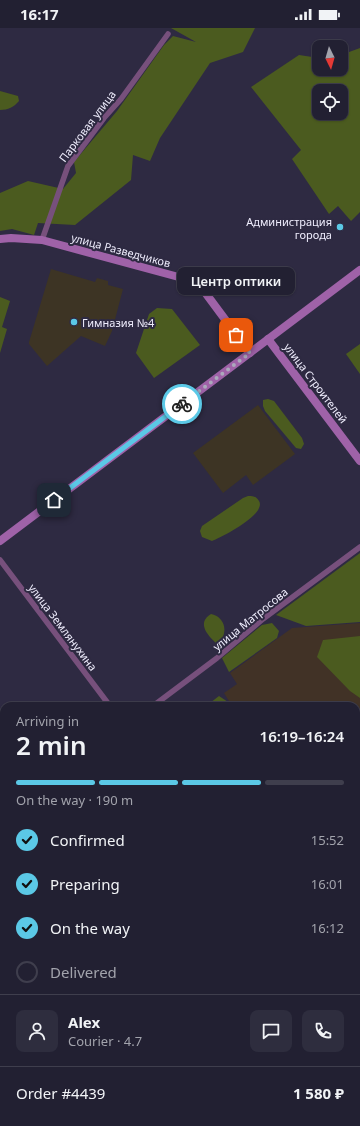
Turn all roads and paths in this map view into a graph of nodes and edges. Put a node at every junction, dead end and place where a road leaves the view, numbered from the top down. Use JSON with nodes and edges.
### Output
{"nodes":[{"id":1,"x":168,"y":34,"type":"dead end"},
{"id":2,"x":0,"y":239,"type":"edge"},
{"id":3,"x":42,"y":240,"type":"junction"},
{"id":4,"x":360,"y":270,"type":"edge"},
{"id":5,"x":268,"y":339,"type":"junction"},
{"id":6,"x":250,"y":353,"type":"junction"},
{"id":7,"x":360,"y":461,"type":"edge"},
{"id":8,"x":0,"y":541,"type":"edge"},
{"id":9,"x":360,"y":547,"type":"edge"},
{"id":10,"x":0,"y":560,"type":"edge"},
{"id":11,"x":107,"y":702,"type":"edge"},
{"id":12,"x":158,"y":702,"type":"edge"}],
"edges":[{"from":1,"to":3,"type":"street","name":"Парковая улица"},
{"from":2,"to":3,"type":"main road","name":"улица Разведчиков"},
{"from":3,"to":6,"type":"main road","name":"улица Разведчиков"},
{"from":4,"to":5,"type":"main road"},
{"from":5,"to":6,"type":"main road"},
{"from":5,"to":7,"type":"main road","name":"улица Строителей"},
{"from":6,"to":8,"type":"main road"},
{"from":9,"to":12,"type":"street","name":"улица Матросова"},
{"from":10,"to":11,"type":"street","name":"улица Землянухина"}]}
